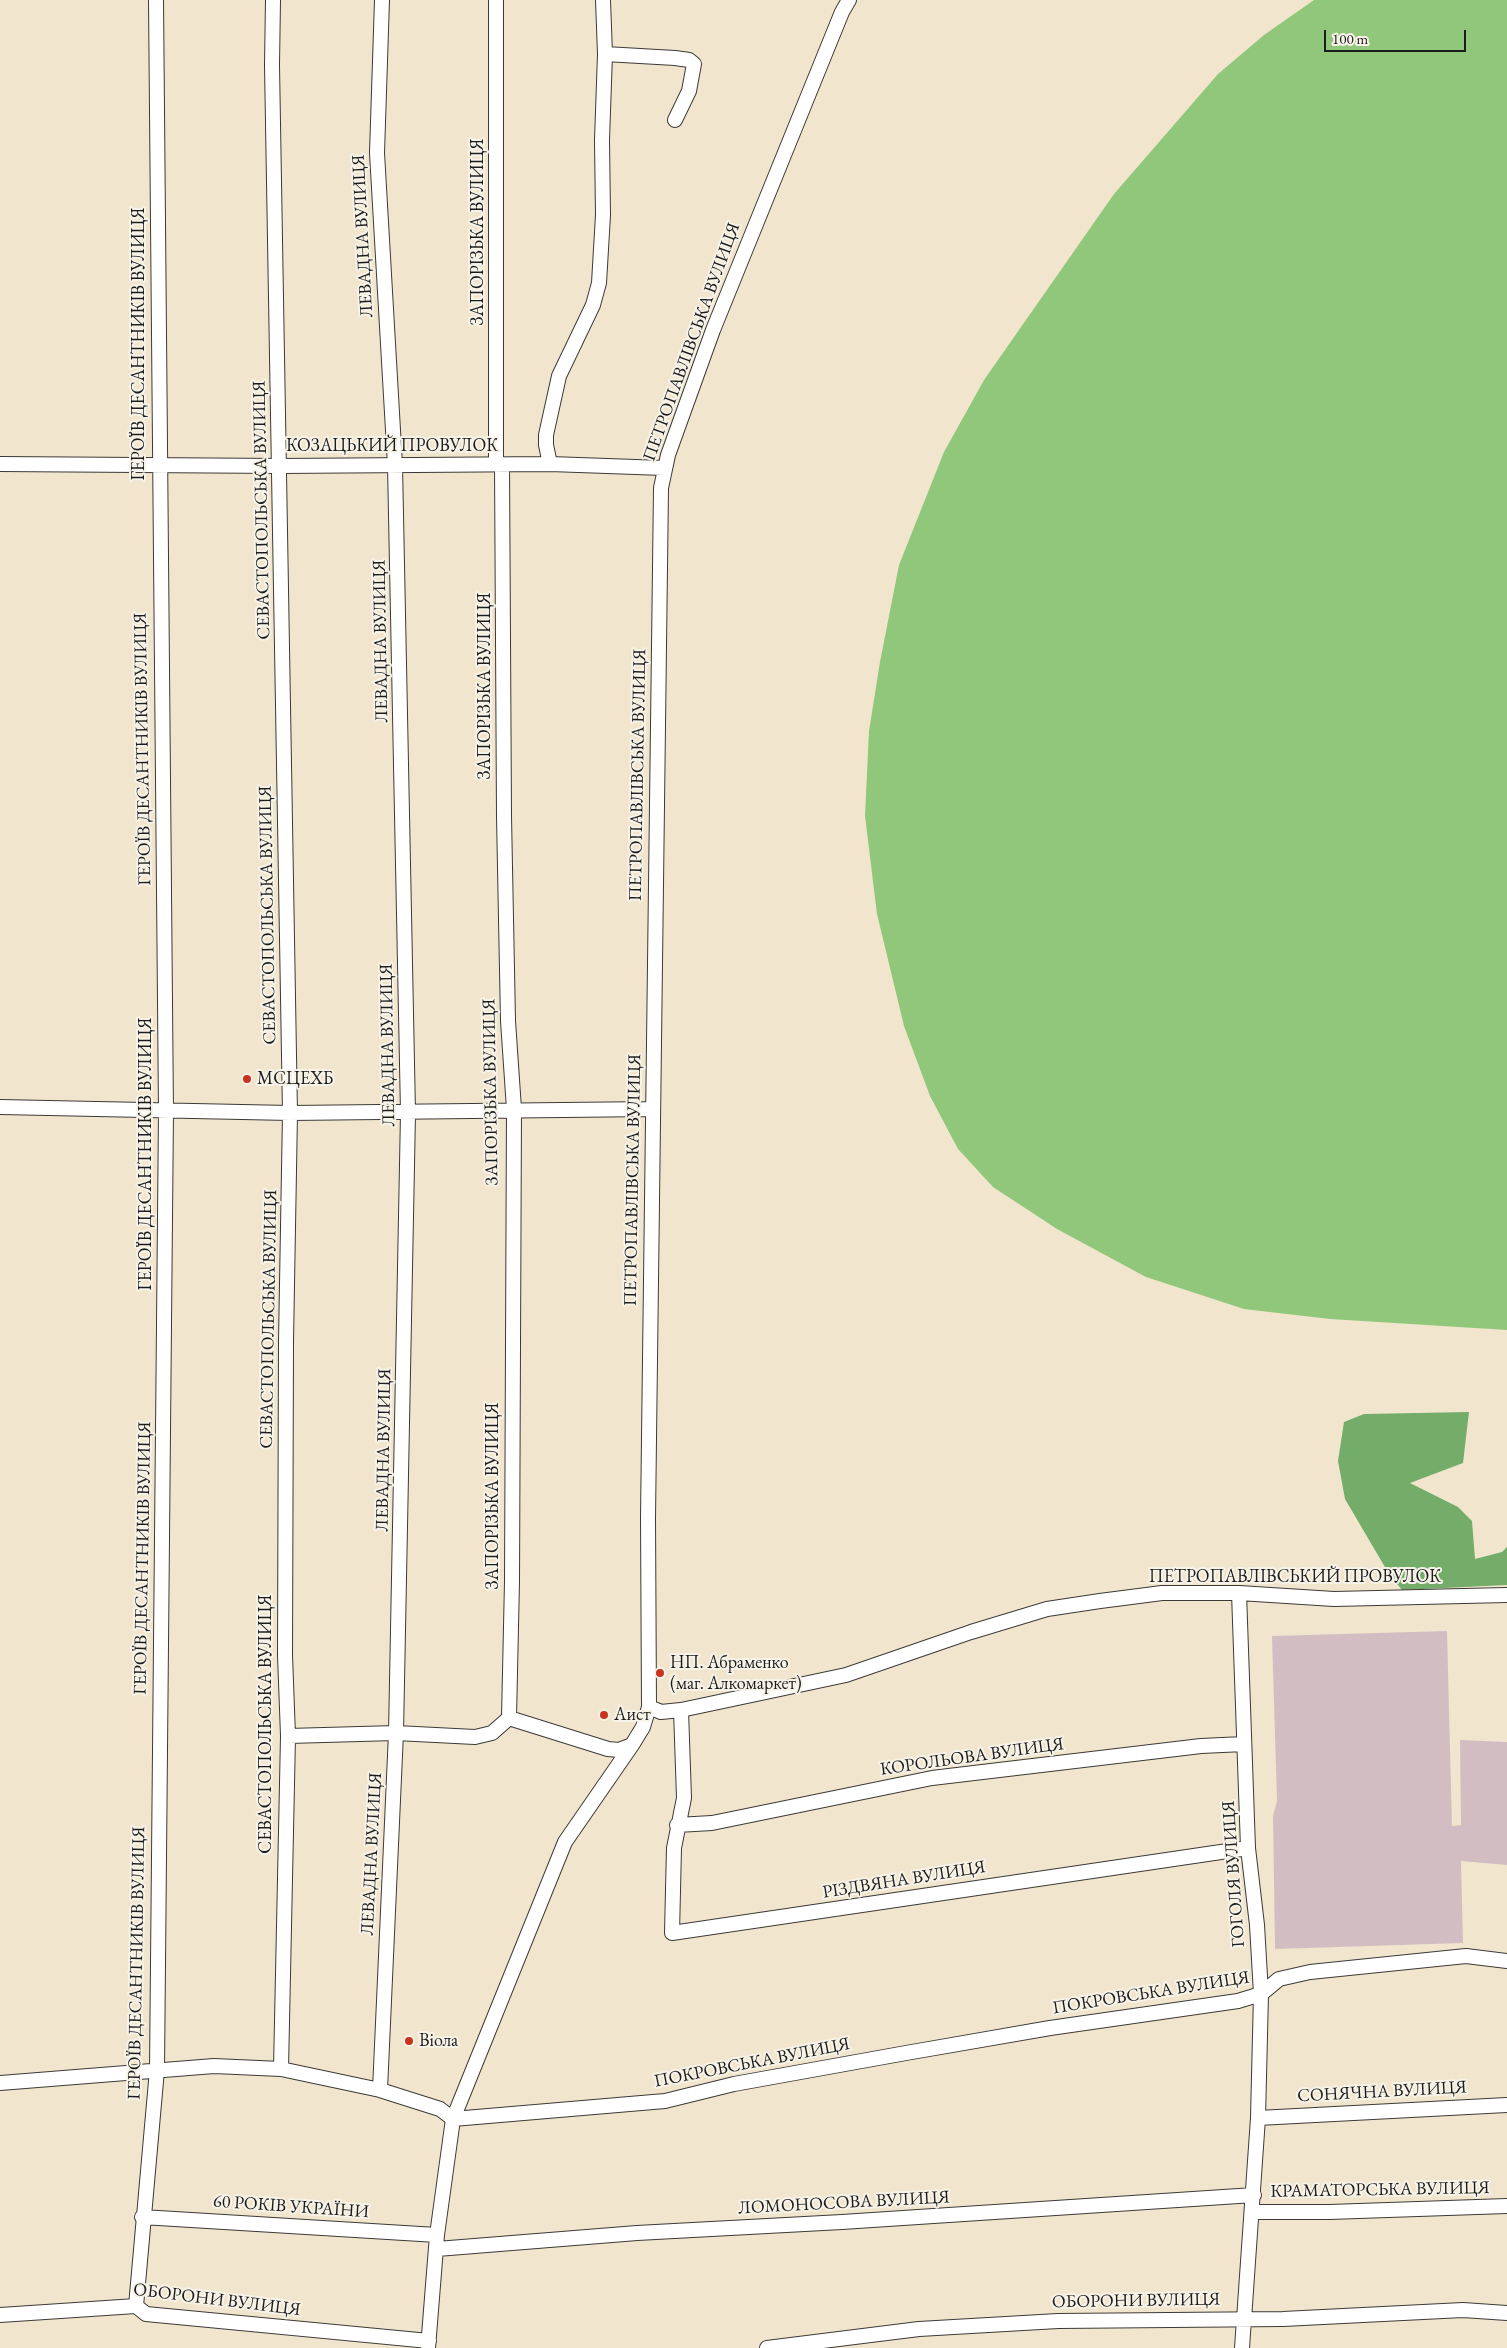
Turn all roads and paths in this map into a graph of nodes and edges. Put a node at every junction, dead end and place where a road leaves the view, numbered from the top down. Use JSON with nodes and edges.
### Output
{"nodes":[{"id":1,"x":156,"y":0,"type":"edge"},
{"id":2,"x":273,"y":0,"type":"edge"},
{"id":3,"x":382,"y":0,"type":"edge"},
{"id":4,"x":496,"y":0,"type":"edge"},
{"id":5,"x":603,"y":0,"type":"edge"},
{"id":6,"x":849,"y":0,"type":"edge"},
{"id":7,"x":605,"y":54,"type":"junction"},
{"id":8,"x":675,"y":120,"type":"dead end"},
{"id":9,"x":0,"y":464,"type":"edge"},
{"id":10,"x":499,"y":464,"type":"junction"},
{"id":11,"x":550,"y":464,"type":"junction"},
{"id":12,"x":158,"y":465,"type":"junction"},
{"id":13,"x":395,"y":465,"type":"junction"},
{"id":14,"x":280,"y":466,"type":"junction"},
{"id":15,"x":664,"y":468,"type":"junction"},
{"id":16,"x":0,"y":1107,"type":"edge"},
{"id":17,"x":514,"y":1109,"type":"junction"},
{"id":18,"x":653,"y":1109,"type":"junction"},
{"id":19,"x":166,"y":1110,"type":"junction"},
{"id":20,"x":290,"y":1113,"type":"junction"},
{"id":21,"x":408,"y":1113,"type":"junction"},
{"id":22,"x":1239,"y":1593,"type":"junction"},
{"id":23,"x":1507,"y":1595,"type":"edge"},
{"id":24,"x":649,"y":1707,"type":"junction"},
{"id":25,"x":681,"y":1710,"type":"junction"},
{"id":26,"x":509,"y":1718,"type":"junction"},
{"id":27,"x":396,"y":1733,"type":"junction"},
{"id":28,"x":288,"y":1736,"type":"junction"},
{"id":29,"x":1244,"y":1744,"type":"junction"},
{"id":30,"x":632,"y":1745,"type":"junction"},
{"id":31,"x":677,"y":1825,"type":"junction"},
{"id":32,"x":1248,"y":1848,"type":"junction"},
{"id":33,"x":1507,"y":1962,"type":"edge"},
{"id":34,"x":1261,"y":1994,"type":"junction"},
{"id":35,"x":281,"y":2069,"type":"junction"},
{"id":36,"x":157,"y":2070,"type":"junction"},
{"id":37,"x":0,"y":2083,"type":"edge"},
{"id":38,"x":380,"y":2090,"type":"junction"},
{"id":39,"x":1507,"y":2105,"type":"edge"},
{"id":40,"x":1258,"y":2118,"type":"junction"},
{"id":41,"x":453,"y":2119,"type":"junction"},
{"id":42,"x":1254,"y":2195,"type":"junction"},
{"id":43,"x":1507,"y":2206,"type":"edge"},
{"id":44,"x":1253,"y":2212,"type":"junction"},
{"id":45,"x":142,"y":2216,"type":"junction"},
{"id":46,"x":437,"y":2242,"type":"junction"},
{"id":47,"x":136,"y":2306,"type":"junction"},
{"id":48,"x":1507,"y":2313,"type":"edge"},
{"id":49,"x":0,"y":2315,"type":"edge"},
{"id":50,"x":1245,"y":2318,"type":"junction"},
{"id":51,"x":428,"y":2345,"type":"edge"},
{"id":52,"x":768,"y":2348,"type":"edge"},
{"id":53,"x":1242,"y":2348,"type":"edge"}],
"edges":[{"from":1,"to":12,"type":"street","name":"ГЕРОЇВ ДЕСАНТНИКІВ ВУЛИЦЯ"},
{"from":2,"to":14,"type":"street","name":"СЕВАСТОПОЛЬСЬКА ВУЛИЦЯ"},
{"from":3,"to":13,"type":"street","name":"ЛЕВАДНА ВУЛИЦЯ"},
{"from":4,"to":10,"type":"street","name":"ЗАПОРІЗЬКА ВУЛИЦЯ"},
{"from":5,"to":7,"type":"street"},
{"from":6,"to":15,"type":"street","name":"ПЕТРОПАВЛІВСЬКА ВУЛИЦЯ"},
{"from":7,"to":8,"type":"street"},
{"from":7,"to":11,"type":"street"},
{"from":9,"to":12,"type":"street","name":"КОЗАЦЬКИЙ ПРОВУЛОК"},
{"from":10,"to":11,"type":"street","name":"КОЗАЦЬКИЙ ПРОВУЛОК"},
{"from":10,"to":13,"type":"street","name":"КОЗАЦЬКИЙ ПРОВУЛОК"},
{"from":10,"to":17,"type":"street","name":"ЗАПОРІЗЬКА ВУЛИЦЯ"},
{"from":11,"to":15,"type":"street","name":"КОЗАЦЬКИЙ ПРОВУЛОК"},
{"from":12,"to":14,"type":"street","name":"КОЗАЦЬКИЙ ПРОВУЛОК"},
{"from":12,"to":19,"type":"street","name":"ГЕРОЇВ ДЕСАНТНИКІВ ВУЛИЦЯ"},
{"from":13,"to":14,"type":"street","name":"КОЗАЦЬКИЙ ПРОВУЛОК"},
{"from":13,"to":21,"type":"street","name":"ЛЕВАДНА ВУЛИЦЯ"},
{"from":14,"to":20,"type":"street","name":"СЕВАСТОПОЛЬСЬКА ВУЛИЦЯ"},
{"from":15,"to":18,"type":"street","name":"ПЕТРОПАВЛІВСЬКА ВУЛИЦЯ"},
{"from":16,"to":19,"type":"street"},
{"from":17,"to":18,"type":"street"},
{"from":17,"to":21,"type":"street"},
{"from":17,"to":26,"type":"street","name":"ЗАПОРІЗЬКА ВУЛИЦЯ"},
{"from":18,"to":24,"type":"street","name":"ПЕТРОПАВЛІВСЬКА ВУЛИЦЯ"},
{"from":19,"to":20,"type":"street"},
{"from":19,"to":36,"type":"street","name":"ГЕРОЇВ ДЕСАНТНИКІВ ВУЛИЦЯ"},
{"from":20,"to":21,"type":"street"},
{"from":20,"to":28,"type":"street","name":"СЕВАСТОПОЛЬСЬКА ВУЛИЦЯ"},
{"from":21,"to":27,"type":"street","name":"ЛЕВАДНА ВУЛИЦЯ"},
{"from":22,"to":23,"type":"street","name":"ПЕТРОПАВЛІВСЬКИЙ ПРОВУЛОК"},
{"from":22,"to":25,"type":"street","name":"ПЕТРОПАВЛІВСЬКИЙ ПРОВУЛОК"},
{"from":22,"to":29,"type":"street","name":"ГОГОЛЯ ВУЛИЦЯ"},
{"from":24,"to":25,"type":"street","name":"ПЕТРОПАВЛІВСЬКИЙ ПРОВУЛОК"},
{"from":24,"to":30,"type":"street","name":"ПЕТРОПАВЛІВСЬКА ВУЛИЦЯ"},
{"from":25,"to":31,"type":"street"},
{"from":26,"to":27,"type":"street"},
{"from":26,"to":30,"type":"street"},
{"from":27,"to":28,"type":"street"},
{"from":27,"to":38,"type":"street","name":"ЛЕВАДНА ВУЛИЦЯ"},
{"from":28,"to":35,"type":"street","name":"СЕВАСТОПОЛЬСЬКА ВУЛИЦЯ"},
{"from":29,"to":31,"type":"street","name":"КОРОЛЬОВА ВУЛИЦЯ"},
{"from":29,"to":32,"type":"street","name":"ГОГОЛЯ ВУЛИЦЯ"},
{"from":30,"to":41,"type":"street","name":"ПЕТРОПАВЛІВСЬКА ВУЛИЦЯ"},
{"from":31,"to":32,"type":"street","name":"РІЗДВЯНА ВУЛИЦЯ"},
{"from":32,"to":34,"type":"street","name":"ГОГОЛЯ ВУЛИЦЯ"},
{"from":33,"to":34,"type":"street","name":"ПОКРОВСЬКА ВУЛИЦЯ"},
{"from":34,"to":40,"type":"street","name":"ГОГОЛЯ ВУЛИЦЯ"},
{"from":34,"to":41,"type":"street","name":"ПОКРОВСЬКА ВУЛИЦЯ"},
{"from":35,"to":36,"type":"street"},
{"from":35,"to":38,"type":"street"},
{"from":36,"to":37,"type":"street"},
{"from":36,"to":45,"type":"street","name":"ГЕРОЇВ ДЕСАНТНИКІВ ВУЛИЦЯ"},
{"from":38,"to":41,"type":"street"},
{"from":39,"to":40,"type":"street","name":"СОНЯЧНА ВУЛИЦЯ"},
{"from":40,"to":42,"type":"street","name":"ГОГОЛЯ ВУЛИЦЯ"},
{"from":41,"to":46,"type":"street","name":"ПЕТРОПАВЛІВСЬКА ВУЛИЦЯ"},
{"from":42,"to":44,"type":"street","name":"ГОГОЛЯ ВУЛИЦЯ"},
{"from":42,"to":46,"type":"street","name":"ЛОМОНОСОВА ВУЛИЦЯ"},
{"from":43,"to":44,"type":"street","name":"КРАМАТОРСЬКА ВУЛИЦЯ"},
{"from":44,"to":50,"type":"street","name":"ГОГОЛЯ ВУЛИЦЯ"},
{"from":45,"to":46,"type":"street","name":"60 РОКІВ УКРАЇНИ"},
{"from":45,"to":47,"type":"street","name":"ГЕРОЇВ ДЕСАНТНИКІВ ВУЛИЦЯ"},
{"from":46,"to":51,"type":"street","name":"ПЕТРОПАВЛІВСЬКА ВУЛИЦЯ"},
{"from":47,"to":49,"type":"street","name":"ОБОРОНИ ВУЛИЦЯ"},
{"from":47,"to":51,"type":"street","name":"ОБОРОНИ ВУЛИЦЯ"},
{"from":48,"to":50,"type":"street","name":"ОБОРОНИ ВУЛИЦЯ"},
{"from":50,"to":52,"type":"street","name":"ОБОРОНИ ВУЛИЦЯ"},
{"from":50,"to":53,"type":"street","name":"ГОГОЛЯ ВУЛИЦЯ"}]}
